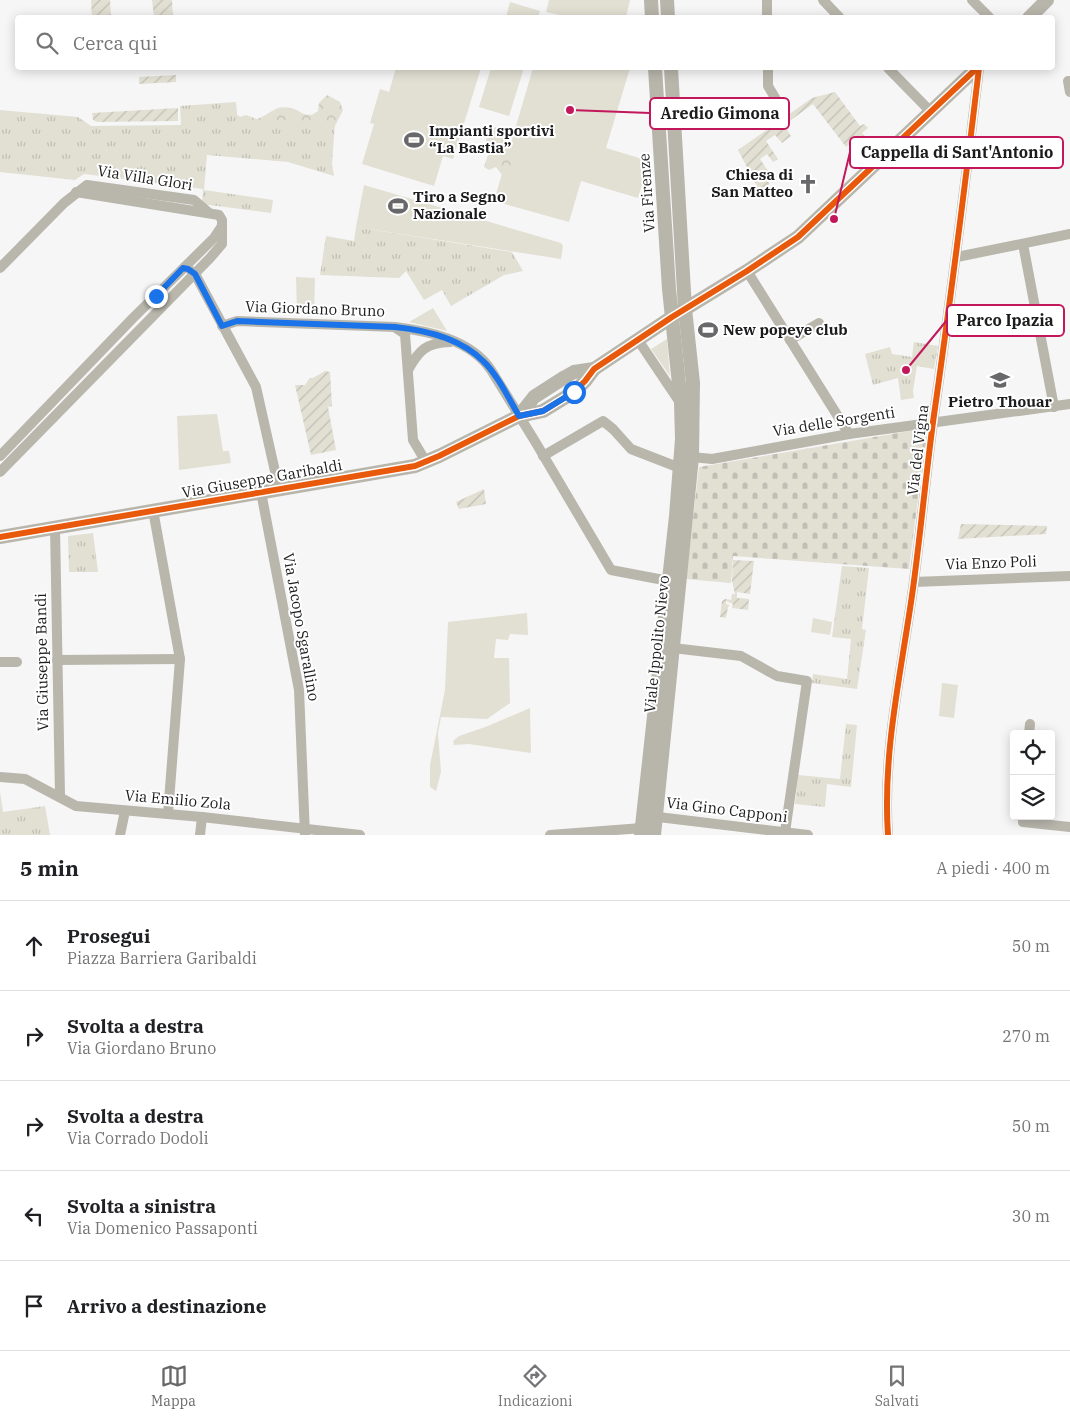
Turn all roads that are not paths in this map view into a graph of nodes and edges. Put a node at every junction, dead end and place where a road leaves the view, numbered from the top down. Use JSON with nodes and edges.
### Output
{"nodes":[{"id":1,"x":651,"y":0,"type":"edge"},
{"id":2,"x":667,"y":0,"type":"edge"},
{"id":3,"x":767,"y":0,"type":"edge"},
{"id":4,"x":824,"y":0,"type":"edge"},
{"id":5,"x":972,"y":0,"type":"edge"},
{"id":6,"x":1048,"y":0,"type":"edge"},
{"id":7,"x":652,"y":15,"type":"edge"},
{"id":8,"x":668,"y":15,"type":"edge"},
{"id":9,"x":767,"y":15,"type":"edge"},
{"id":10,"x":837,"y":15,"type":"edge"},
{"id":11,"x":987,"y":15,"type":"edge"},
{"id":12,"x":1032,"y":15,"type":"edge"},
{"id":13,"x":655,"y":70,"type":"edge"},
{"id":14,"x":671,"y":70,"type":"edge"},
{"id":15,"x":768,"y":70,"type":"edge"},
{"id":16,"x":890,"y":70,"type":"edge"},
{"id":17,"x":976,"y":70,"type":"edge"},
{"id":18,"x":978,"y":70,"type":"edge"},
{"id":19,"x":780,"y":106,"type":"dead end"},
{"id":20,"x":930,"y":111,"type":"junction"},
{"id":21,"x":222,"y":225,"type":"junction"},
{"id":22,"x":1070,"y":234,"type":"edge"},
{"id":23,"x":1023,"y":244,"type":"junction"},
{"id":24,"x":957,"y":257,"type":"junction"},
{"id":25,"x":0,"y":268,"type":"edge"},
{"id":26,"x":183,"y":268,"type":"junction"},
{"id":27,"x":748,"y":271,"type":"junction"},
{"id":28,"x":195,"y":274,"type":"junction"},
{"id":29,"x":685,"y":309,"type":"junction"},
{"id":30,"x":672,"y":317,"type":"junction"},
{"id":31,"x":819,"y":322,"type":"dead end"},
{"id":32,"x":222,"y":326,"type":"junction"},
{"id":33,"x":395,"y":327,"type":"junction"},
{"id":34,"x":638,"y":340,"type":"junction"},
{"id":35,"x":790,"y":340,"type":"junction"},
{"id":36,"x":456,"y":342,"type":"junction"},
{"id":37,"x":408,"y":370,"type":"junction"},
{"id":38,"x":681,"y":403,"type":"junction"},
{"id":39,"x":1070,"y":404,"type":"edge"},
{"id":40,"x":1054,"y":407,"type":"junction"},
{"id":41,"x":519,"y":416,"type":"junction"},
{"id":42,"x":934,"y":422,"type":"junction"},
{"id":43,"x":849,"y":434,"type":"junction"},
{"id":44,"x":0,"y":456,"type":"edge"},
{"id":45,"x":543,"y":456,"type":"junction"},
{"id":46,"x":692,"y":457,"type":"junction"},
{"id":47,"x":426,"y":462,"type":"junction"},
{"id":48,"x":680,"y":468,"type":"junction"},
{"id":49,"x":1,"y":469,"type":"edge"},
{"id":50,"x":279,"y":489,"type":"junction"},
{"id":51,"x":261,"y":492,"type":"junction"},
{"id":52,"x":153,"y":510,"type":"junction"},
{"id":53,"x":55,"y":527,"type":"junction"},
{"id":54,"x":0,"y":537,"type":"edge"},
{"id":55,"x":1070,"y":576,"type":"edge"},
{"id":56,"x":669,"y":581,"type":"junction"},
{"id":57,"x":914,"y":582,"type":"junction"},
{"id":58,"x":673,"y":648,"type":"junction"},
{"id":59,"x":180,"y":659,"type":"junction"},
{"id":60,"x":57,"y":660,"type":"junction"},
{"id":61,"x":0,"y":662,"type":"edge"},
{"id":62,"x":17,"y":662,"type":"dead end"},
{"id":63,"x":0,"y":777,"type":"edge"},
{"id":64,"x":60,"y":796,"type":"junction"},
{"id":65,"x":125,"y":811,"type":"junction"},
{"id":66,"x":168,"y":814,"type":"junction"},
{"id":67,"x":202,"y":817,"type":"junction"},
{"id":68,"x":1023,"y":820,"type":"edge"},
{"id":69,"x":645,"y":824,"type":"edge"},
{"id":70,"x":1070,"y":827,"type":"edge"},
{"id":71,"x":305,"y":832,"type":"edge"},
{"id":72,"x":785,"y":832,"type":"junction"},
{"id":73,"x":120,"y":835,"type":"edge"},
{"id":74,"x":200,"y":835,"type":"edge"},
{"id":75,"x":360,"y":835,"type":"edge"},
{"id":76,"x":550,"y":835,"type":"edge"},
{"id":77,"x":654,"y":835,"type":"edge"},
{"id":78,"x":808,"y":835,"type":"edge"},
{"id":79,"x":888,"y":835,"type":"edge"}],
"edges":[{"from":1,"to":7,"type":"main road"},
{"from":2,"to":8,"type":"main road"},
{"from":3,"to":9,"type":"street"},
{"from":4,"to":10,"type":"street"},
{"from":5,"to":11,"type":"street"},
{"from":6,"to":12,"type":"main road"},
{"from":13,"to":30,"type":"main road","name":"Via Firenze"},
{"from":14,"to":29,"type":"main road","name":"Via Firenze"},
{"from":15,"to":19,"type":"street"},
{"from":16,"to":20,"type":"street"},
{"from":17,"to":20,"type":"main road"},
{"from":18,"to":24,"type":"street","name":"Via del Vigna"},
{"from":20,"to":27,"type":"main road"},
{"from":21,"to":25,"type":"street","name":"Via Villa Glori"},
{"from":21,"to":26,"type":"street"},
{"from":21,"to":28,"type":"street"},
{"from":22,"to":23,"type":"street"},
{"from":23,"to":24,"type":"street"},
{"from":23,"to":40,"type":"street"},
{"from":24,"to":42,"type":"street","name":"Via del Vigna"},
{"from":26,"to":28,"type":"street"},
{"from":26,"to":44,"type":"street"},
{"from":27,"to":29,"type":"main road"},
{"from":27,"to":35,"type":"street"},
{"from":28,"to":32,"type":"street"},
{"from":28,"to":49,"type":"street"},
{"from":29,"to":30,"type":"main road"},
{"from":29,"to":46,"type":"main road","name":"Via Firenze"},
{"from":30,"to":34,"type":"main road"},
{"from":30,"to":38,"type":"main road","name":"Via Firenze"},
{"from":31,"to":35,"type":"street"},
{"from":32,"to":33,"type":"street","name":"Via Giordano Bruno"},
{"from":32,"to":50,"type":"street"},
{"from":33,"to":36,"type":"street","name":"Via Giordano Bruno"},
{"from":33,"to":37,"type":"street"},
{"from":34,"to":38,"type":"street"},
{"from":34,"to":41,"type":"main road"},
{"from":35,"to":43,"type":"street"},
{"from":36,"to":37,"type":"street"},
{"from":36,"to":41,"type":"street","name":"Via Giordano Bruno"},
{"from":37,"to":47,"type":"street"},
{"from":38,"to":48,"type":"main road","name":"Viale Ippolito Nievo"},
{"from":39,"to":40,"type":"street","name":"Via delle Sorgenti"},
{"from":40,"to":42,"type":"street","name":"Via delle Sorgenti"},
{"from":41,"to":45,"type":"street","name":"Via Giordano Bruno"},
{"from":41,"to":47,"type":"main road","name":"Via Giuseppe Garibaldi"},
{"from":42,"to":43,"type":"street","name":"Via delle Sorgenti"},
{"from":42,"to":57,"type":"street","name":"Via del Vigna"},
{"from":43,"to":46,"type":"street","name":"Via delle Sorgenti"},
{"from":45,"to":48,"type":"street"},
{"from":45,"to":56,"type":"street","name":"Via Giordano Bruno"},
{"from":46,"to":58,"type":"main road","name":"Viale Ippolito Nievo"},
{"from":47,"to":50,"type":"main road","name":"Via Giuseppe Garibaldi"},
{"from":48,"to":56,"type":"main road","name":"Viale Ippolito Nievo"},
{"from":50,"to":51,"type":"main road","name":"Via Giuseppe Garibaldi"},
{"from":51,"to":52,"type":"main road","name":"Via Giuseppe Garibaldi"},
{"from":51,"to":71,"type":"street","name":"Via Jacopo Sgarallino"},
{"from":52,"to":53,"type":"main road","name":"Via Giuseppe Garibaldi"},
{"from":52,"to":59,"type":"street"},
{"from":53,"to":54,"type":"main road","name":"Via Giuseppe Garibaldi"},
{"from":53,"to":60,"type":"street","name":"Via Giuseppe Bandi"},
{"from":55,"to":57,"type":"street","name":"Via Enzo Poli"},
{"from":56,"to":69,"type":"main road","name":"Viale Ippolito Nievo"},
{"from":57,"to":79,"type":"street","name":"Via del Vigna"},
{"from":58,"to":69,"type":"main road","name":"Viale Ippolito Nievo"},
{"from":58,"to":72,"type":"street"},
{"from":59,"to":60,"type":"street"},
{"from":59,"to":66,"type":"street"},
{"from":60,"to":64,"type":"street","name":"Via Giuseppe Bandi"},
{"from":61,"to":62,"type":"street"},
{"from":63,"to":64,"type":"street","name":"Via Emilio Zola"},
{"from":64,"to":65,"type":"street","name":"Via Emilio Zola"},
{"from":65,"to":66,"type":"street","name":"Via Emilio Zola"},
{"from":65,"to":73,"type":"street"},
{"from":66,"to":67,"type":"street","name":"Via Emilio Zola"},
{"from":67,"to":71,"type":"street","name":"Via Emilio Zola"},
{"from":67,"to":74,"type":"street"},
{"from":68,"to":70,"type":"street"},
{"from":69,"to":72,"type":"street","name":"Via Gino Capponi"},
{"from":69,"to":76,"type":"street"},
{"from":69,"to":77,"type":"main road","name":"Viale Ippolito Nievo"},
{"from":71,"to":75,"type":"street","name":"Via Emilio Zola"},
{"from":72,"to":78,"type":"street","name":"Via Gino Capponi"}]}
